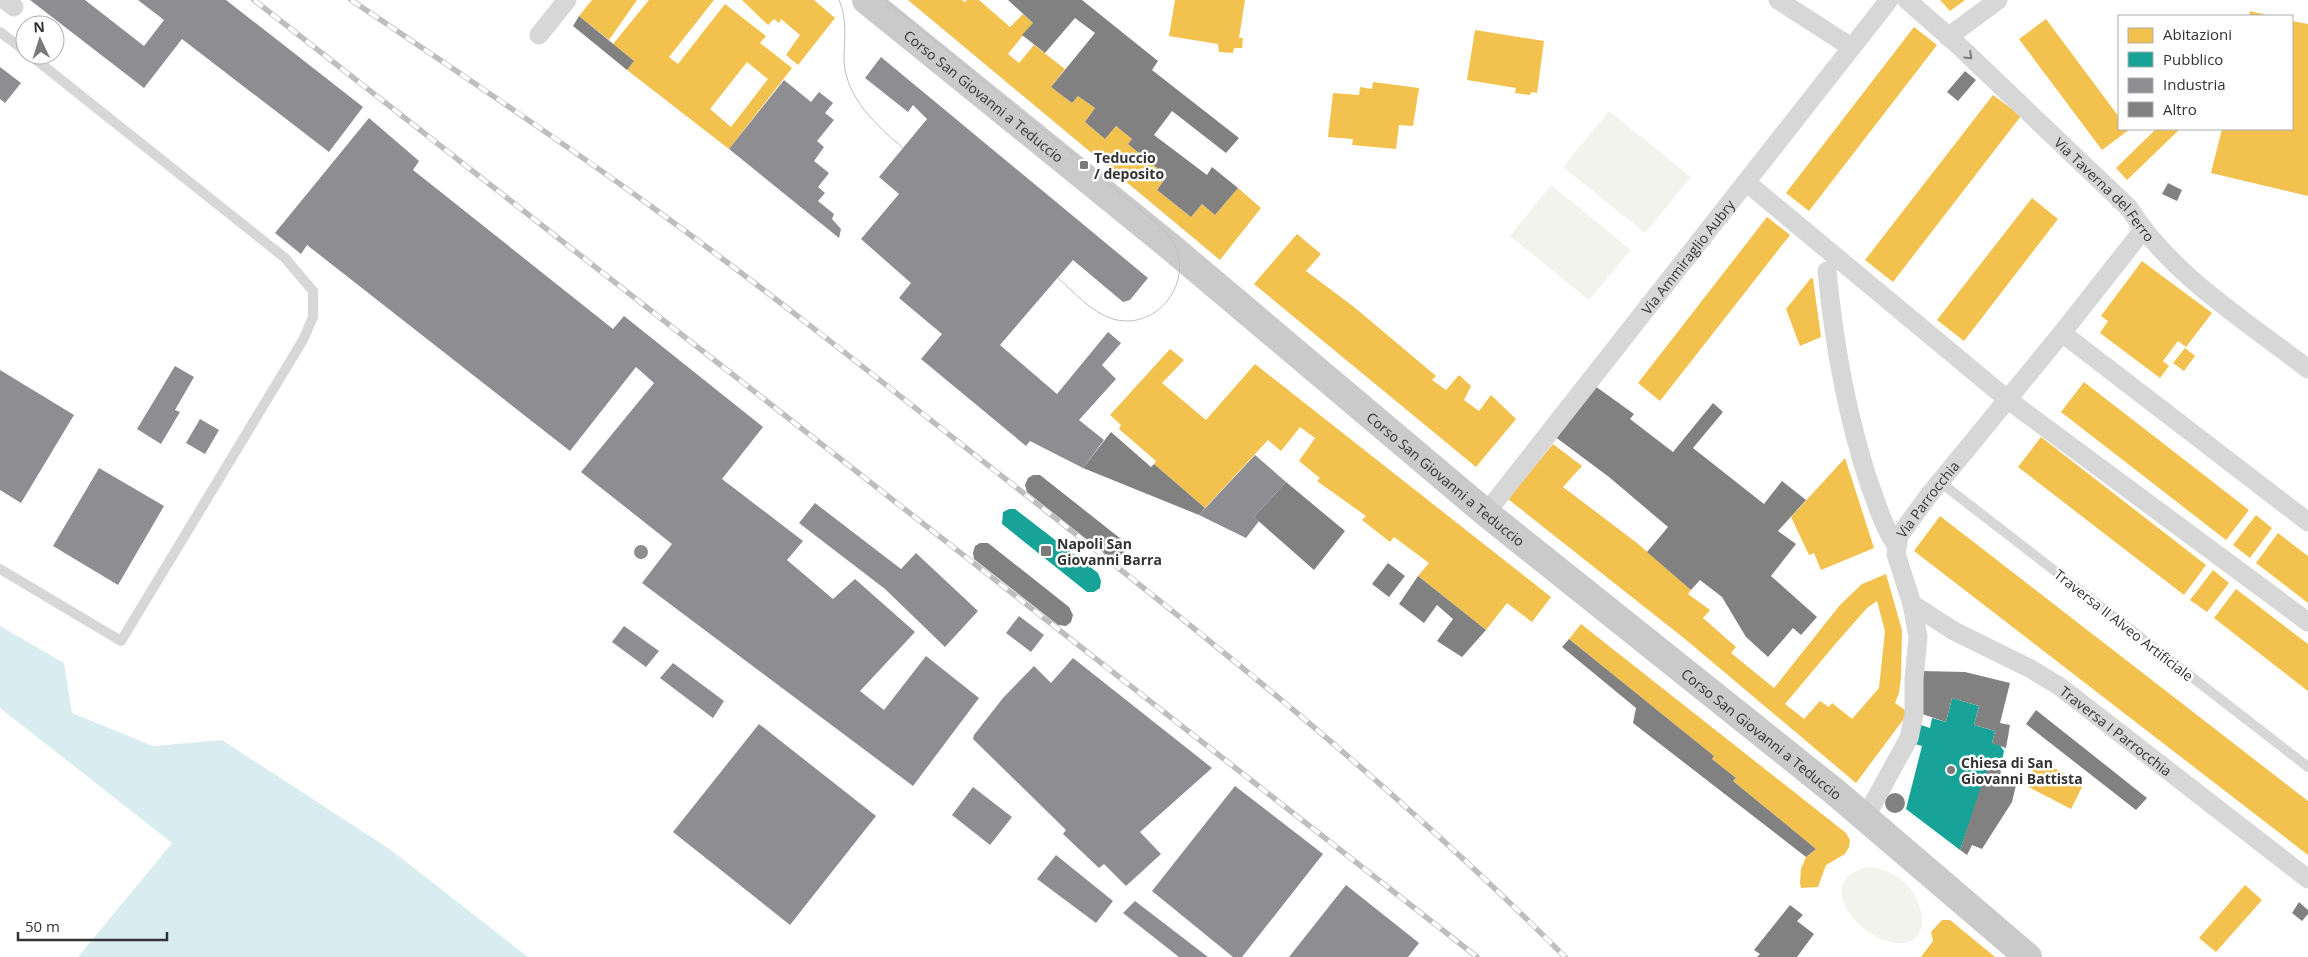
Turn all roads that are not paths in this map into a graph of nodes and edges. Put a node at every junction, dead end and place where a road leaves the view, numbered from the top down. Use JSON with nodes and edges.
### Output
{"nodes":[{"id":1,"x":566,"y":0,"type":"edge"},
{"id":2,"x":866,"y":0,"type":"edge"},
{"id":3,"x":1778,"y":0,"type":"edge"},
{"id":4,"x":1889,"y":0,"type":"edge"},
{"id":5,"x":1907,"y":0,"type":"edge"},
{"id":6,"x":1998,"y":0,"type":"edge"},
{"id":7,"x":0,"y":32,"type":"edge"},
{"id":8,"x":539,"y":35,"type":"dead end"},
{"id":9,"x":1948,"y":37,"type":"junction"},
{"id":10,"x":15,"y":43,"type":"edge"},
{"id":11,"x":1851,"y":48,"type":"junction"},
{"id":12,"x":43,"y":65,"type":"edge"},
{"id":13,"x":1746,"y":182,"type":"junction"},
{"id":14,"x":2143,"y":230,"type":"junction"},
{"id":15,"x":1827,"y":271,"type":"dead end"},
{"id":16,"x":2062,"y":333,"type":"junction"},
{"id":17,"x":2308,"y":369,"type":"edge"},
{"id":18,"x":2007,"y":399,"type":"junction"},
{"id":19,"x":1940,"y":482,"type":"junction"},
{"id":20,"x":1486,"y":512,"type":"junction"},
{"id":21,"x":2308,"y":522,"type":"edge"},
{"id":22,"x":1896,"y":545,"type":"junction"},
{"id":23,"x":0,"y":569,"type":"edge"},
{"id":24,"x":1912,"y":604,"type":"junction"},
{"id":25,"x":2308,"y":622,"type":"edge"},
{"id":26,"x":2308,"y":767,"type":"edge"},
{"id":27,"x":1865,"y":818,"type":"junction"},
{"id":28,"x":2308,"y":879,"type":"edge"},
{"id":29,"x":2028,"y":957,"type":"edge"}],
"edges":[{"from":1,"to":8,"type":"street"},
{"from":2,"to":20,"type":"main road","name":"Corso San Giovanni a Teduccio"},
{"from":3,"to":11,"type":"street"},
{"from":4,"to":11,"type":"street","name":"Via Ammiraglio Aubry"},
{"from":5,"to":9,"type":"street","name":"Via Taverna del Ferro"},
{"from":6,"to":9,"type":"street"},
{"from":7,"to":10,"type":"lane"},
{"from":9,"to":14,"type":"street","name":"Via Taverna del Ferro","one_way":true},
{"from":11,"to":13,"type":"street","name":"Via Ammiraglio Aubry"},
{"from":12,"to":23,"type":"lane"},
{"from":13,"to":18,"type":"street"},
{"from":13,"to":20,"type":"street","name":"Via Ammiraglio Aubry"},
{"from":14,"to":16,"type":"street","name":"Via Parrocchia"},
{"from":14,"to":17,"type":"street","name":"Via Taverna del Ferro"},
{"from":15,"to":22,"type":"street"},
{"from":16,"to":18,"type":"street","name":"Via Parrocchia"},
{"from":16,"to":21,"type":"street"},
{"from":18,"to":19,"type":"street","name":"Via Parrocchia"},
{"from":18,"to":25,"type":"street"},
{"from":19,"to":22,"type":"street","name":"Via Parrocchia"},
{"from":19,"to":26,"type":"lane","name":"Traversa II Alveo Artificiale"},
{"from":20,"to":27,"type":"main road","name":"Corso San Giovanni a Teduccio"},
{"from":22,"to":24,"type":"street","name":"Via Parrocchia"},
{"from":24,"to":27,"type":"street","name":"Via Parrocchia"},
{"from":24,"to":28,"type":"street","name":"Traversa I Parrocchia"},
{"from":27,"to":29,"type":"main road","name":"Corso San Giovanni a Teduccio"}]}
